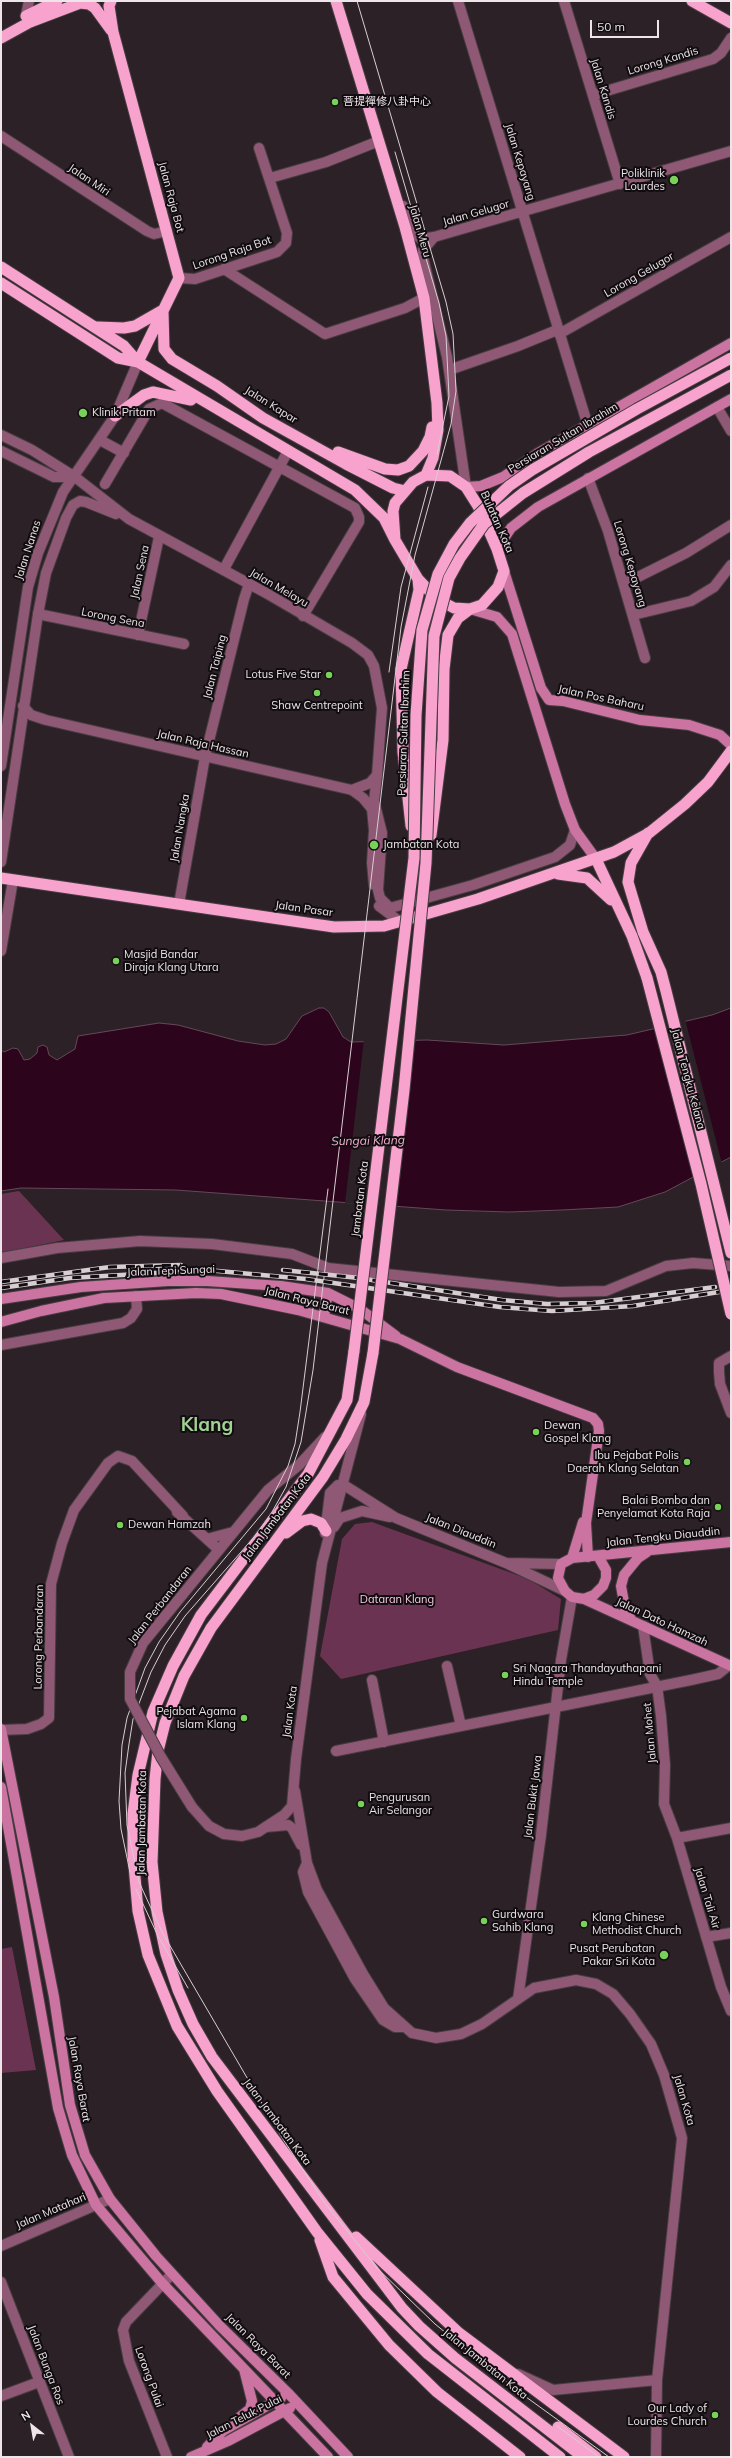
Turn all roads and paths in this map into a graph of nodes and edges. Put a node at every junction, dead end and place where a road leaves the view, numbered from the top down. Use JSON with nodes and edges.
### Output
{"nodes":[{"id":1,"x":29,"y":1,"type":"edge"},
{"id":2,"x":57,"y":1,"type":"edge"},
{"id":3,"x":111,"y":1,"type":"edge"},
{"id":4,"x":336,"y":1,"type":"edge"},
{"id":5,"x":458,"y":1,"type":"edge"},
{"id":6,"x":564,"y":1,"type":"edge"},
{"id":7,"x":692,"y":1,"type":"edge"},
{"id":8,"x":26,"y":15,"type":"junction"},
{"id":9,"x":731,"y":23,"type":"edge"},
{"id":10,"x":113,"y":32,"type":"junction"},
{"id":11,"x":1,"y":37,"type":"edge"},
{"id":12,"x":731,"y":38,"type":"edge"},
{"id":13,"x":593,"y":95,"type":"junction"},
{"id":14,"x":1,"y":136,"type":"edge"},
{"id":15,"x":379,"y":141,"type":"junction"},
{"id":16,"x":259,"y":148,"type":"dead end"},
{"id":17,"x":731,"y":151,"type":"edge"},
{"id":18,"x":270,"y":178,"type":"junction"},
{"id":19,"x":391,"y":181,"type":"junction"},
{"id":20,"x":620,"y":184,"type":"junction"},
{"id":21,"x":523,"y":212,"type":"junction"},
{"id":22,"x":167,"y":231,"type":"junction"},
{"id":23,"x":434,"y":237,"type":"junction"},
{"id":24,"x":731,"y":237,"type":"edge"},
{"id":25,"x":1,"y":267,"type":"edge"},
{"id":26,"x":224,"y":269,"type":"junction"},
{"id":27,"x":179,"y":278,"type":"junction"},
{"id":28,"x":1,"y":283,"type":"edge"},
{"id":29,"x":424,"y":298,"type":"junction"},
{"id":30,"x":163,"y":309,"type":"junction"},
{"id":31,"x":97,"y":327,"type":"junction"},
{"id":32,"x":558,"y":332,"type":"junction"},
{"id":33,"x":731,"y":343,"type":"edge"},
{"id":34,"x":731,"y":358,"type":"edge"},
{"id":35,"x":138,"y":362,"type":"junction"},
{"id":36,"x":449,"y":370,"type":"junction"},
{"id":37,"x":731,"y":375,"type":"edge"},
{"id":38,"x":731,"y":399,"type":"edge"},
{"id":39,"x":437,"y":403,"type":"junction"},
{"id":40,"x":207,"y":405,"type":"junction"},
{"id":41,"x":717,"y":407,"type":"junction"},
{"id":42,"x":115,"y":416,"type":"junction"},
{"id":43,"x":263,"y":418,"type":"junction"},
{"id":44,"x":588,"y":426,"type":"junction"},
{"id":45,"x":731,"y":431,"type":"edge"},
{"id":46,"x":1,"y":435,"type":"edge"},
{"id":47,"x":100,"y":440,"type":"junction"},
{"id":48,"x":1,"y":451,"type":"edge"},
{"id":49,"x":288,"y":451,"type":"junction"},
{"id":50,"x":124,"y":453,"type":"junction"},
{"id":51,"x":279,"y":467,"type":"junction"},
{"id":52,"x":426,"y":475,"type":"junction"},
{"id":53,"x":75,"y":477,"type":"junction"},
{"id":54,"x":588,"y":478,"type":"junction"},
{"id":55,"x":105,"y":484,"type":"dead end"},
{"id":56,"x":466,"y":487,"type":"junction"},
{"id":57,"x":405,"y":491,"type":"junction"},
{"id":58,"x":129,"y":519,"type":"junction"},
{"id":59,"x":731,"y":525,"type":"edge"},
{"id":60,"x":160,"y":537,"type":"junction"},
{"id":61,"x":395,"y":540,"type":"junction"},
{"id":62,"x":497,"y":549,"type":"junction"},
{"id":63,"x":731,"y":564,"type":"edge"},
{"id":64,"x":224,"y":570,"type":"junction"},
{"id":65,"x":504,"y":571,"type":"junction"},
{"id":66,"x":418,"y":579,"type":"junction"},
{"id":67,"x":249,"y":584,"type":"junction"},
{"id":68,"x":624,"y":584,"type":"junction"},
{"id":69,"x":470,"y":609,"type":"junction"},
{"id":70,"x":38,"y":614,"type":"junction"},
{"id":71,"x":633,"y":615,"type":"junction"},
{"id":72,"x":303,"y":616,"type":"junction"},
{"id":73,"x":138,"y":635,"type":"junction"},
{"id":74,"x":184,"y":644,"type":"dead end"},
{"id":75,"x":645,"y":658,"type":"dead end"},
{"id":76,"x":549,"y":700,"type":"junction"},
{"id":77,"x":23,"y":706,"type":"junction"},
{"id":78,"x":536,"y":715,"type":"junction"},
{"id":79,"x":731,"y":745,"type":"edge"},
{"id":80,"x":205,"y":757,"type":"junction"},
{"id":81,"x":729,"y":757,"type":"edge"},
{"id":82,"x":1,"y":766,"type":"edge"},
{"id":83,"x":377,"y":775,"type":"junction"},
{"id":84,"x":352,"y":790,"type":"junction"},
{"id":85,"x":575,"y":830,"type":"junction"},
{"id":86,"x":649,"y":833,"type":"junction"},
{"id":87,"x":414,"y":858,"type":"junction"},
{"id":88,"x":596,"y":859,"type":"junction"},
{"id":89,"x":1,"y":862,"type":"edge"},
{"id":90,"x":426,"y":863,"type":"junction"},
{"id":91,"x":550,"y":874,"type":"junction"},
{"id":92,"x":1,"y":878,"type":"edge"},
{"id":93,"x":13,"y":880,"type":"junction"},
{"id":94,"x":179,"y":904,"type":"junction"},
{"id":95,"x":621,"y":913,"type":"junction"},
{"id":96,"x":399,"y":921,"type":"junction"},
{"id":97,"x":1,"y":951,"type":"edge"},
{"id":98,"x":731,"y":1253,"type":"edge"},
{"id":99,"x":1,"y":1258,"type":"edge"},
{"id":100,"x":731,"y":1266,"type":"edge"},
{"id":101,"x":328,"y":1293,"type":"junction"},
{"id":102,"x":136,"y":1296,"type":"junction"},
{"id":103,"x":1,"y":1299,"type":"edge"},
{"id":104,"x":731,"y":1314,"type":"edge"},
{"id":105,"x":324,"y":1317,"type":"junction"},
{"id":106,"x":1,"y":1322,"type":"edge"},
{"id":107,"x":400,"y":1339,"type":"junction"},
{"id":108,"x":1,"y":1345,"type":"edge"},
{"id":109,"x":354,"y":1351,"type":"joint"},
{"id":110,"x":731,"y":1356,"type":"edge"},
{"id":111,"x":364,"y":1402,"type":"junction"},
{"id":112,"x":731,"y":1413,"type":"edge"},
{"id":113,"x":335,"y":1426,"type":"junction"},
{"id":114,"x":348,"y":1467,"type":"junction"},
{"id":115,"x":344,"y":1485,"type":"junction"},
{"id":116,"x":359,"y":1494,"type":"junction"},
{"id":117,"x":589,"y":1498,"type":"junction"},
{"id":118,"x":396,"y":1518,"type":"junction"},
{"id":119,"x":232,"y":1532,"type":"junction"},
{"id":120,"x":328,"y":1533,"type":"junction"},
{"id":121,"x":207,"y":1539,"type":"junction"},
{"id":122,"x":731,"y":1542,"type":"edge"},
{"id":123,"x":219,"y":1550,"type":"junction"},
{"id":124,"x":651,"y":1550,"type":"junction"},
{"id":125,"x":593,"y":1556,"type":"junction"},
{"id":126,"x":572,"y":1558,"type":"junction"},
{"id":127,"x":506,"y":1563,"type":"junction"},
{"id":128,"x":561,"y":1564,"type":"junction"},
{"id":129,"x":246,"y":1580,"type":"junction"},
{"id":130,"x":568,"y":1594,"type":"junction"},
{"id":131,"x":584,"y":1599,"type":"junction"},
{"id":132,"x":632,"y":1621,"type":"junction"},
{"id":133,"x":643,"y":1626,"type":"junction"},
{"id":134,"x":447,"y":1666,"type":"dead end"},
{"id":135,"x":730,"y":1666,"type":"edge"},
{"id":136,"x":372,"y":1680,"type":"dead end"},
{"id":137,"x":657,"y":1686,"type":"junction"},
{"id":138,"x":556,"y":1707,"type":"junction"},
{"id":139,"x":461,"y":1726,"type":"junction"},
{"id":140,"x":1,"y":1730,"type":"edge"},
{"id":141,"x":384,"y":1742,"type":"junction"},
{"id":142,"x":336,"y":1752,"type":"dead end"},
{"id":143,"x":294,"y":1781,"type":"junction"},
{"id":144,"x":1,"y":1787,"type":"edge"},
{"id":145,"x":20,"y":1821,"type":"junction"},
{"id":146,"x":4,"y":1824,"type":"edge"},
{"id":147,"x":266,"y":1827,"type":"junction"},
{"id":148,"x":731,"y":1828,"type":"edge"},
{"id":149,"x":677,"y":1838,"type":"junction"},
{"id":150,"x":305,"y":1852,"type":"junction"},
{"id":151,"x":731,"y":1932,"type":"edge"},
{"id":152,"x":706,"y":1937,"type":"junction"},
{"id":153,"x":518,"y":1999,"type":"junction"},
{"id":154,"x":731,"y":2011,"type":"edge"},
{"id":155,"x":110,"y":2199,"type":"junction"},
{"id":156,"x":96,"y":2205,"type":"junction"},
{"id":157,"x":332,"y":2214,"type":"junction"},
{"id":158,"x":317,"y":2232,"type":"junction"},
{"id":159,"x":1,"y":2246,"type":"edge"},
{"id":160,"x":172,"y":2274,"type":"junction"},
{"id":161,"x":1,"y":2282,"type":"edge"},
{"id":162,"x":162,"y":2283,"type":"junction"},
{"id":163,"x":243,"y":2365,"type":"junction"},
{"id":164,"x":504,"y":2367,"type":"junction"},
{"id":165,"x":475,"y":2373,"type":"junction"},
{"id":166,"x":657,"y":2380,"type":"junction"},
{"id":167,"x":39,"y":2382,"type":"junction"},
{"id":168,"x":288,"y":2393,"type":"junction"},
{"id":169,"x":1,"y":2396,"type":"edge"},
{"id":170,"x":276,"y":2402,"type":"junction"},
{"id":171,"x":296,"y":2403,"type":"junction"},
{"id":172,"x":286,"y":2412,"type":"junction"},
{"id":173,"x":223,"y":2431,"type":"junction"},
{"id":174,"x":202,"y":2451,"type":"junction"},
{"id":175,"x":69,"y":2457,"type":"edge"},
{"id":176,"x":167,"y":2457,"type":"edge"},
{"id":177,"x":191,"y":2457,"type":"edge"},
{"id":178,"x":328,"y":2457,"type":"edge"},
{"id":179,"x":348,"y":2457,"type":"edge"},
{"id":180,"x":520,"y":2457,"type":"edge"},
{"id":181,"x":560,"y":2457,"type":"edge"},
{"id":182,"x":583,"y":2457,"type":"edge"},
{"id":183,"x":596,"y":2457,"type":"edge"},
{"id":184,"x":624,"y":2457,"type":"edge"},
{"id":185,"x":656,"y":2457,"type":"edge"}],
"edges":[{"from":1,"to":8,"type":"street"},
{"from":2,"to":8,"type":"highway"},
{"from":3,"to":10,"type":"highway","name":"Jalan Raja Bot"},
{"from":4,"to":15,"type":"highway","name":"Jalan Meru"},
{"from":5,"to":21,"type":"street","name":"Jalan Kepayang"},
{"from":6,"to":13,"type":"street","name":"Jalan Kandis"},
{"from":7,"to":9,"type":"highway"},
{"from":8,"to":11,"type":"highway"},
{"from":10,"to":11,"type":"highway"},
{"from":10,"to":22,"type":"highway","name":"Jalan Raja Bot"},
{"from":12,"to":13,"type":"street","name":"Lorong Kandis"},
{"from":13,"to":20,"type":"street","name":"Jalan Kandis"},
{"from":14,"to":22,"type":"street","name":"Jalan Miri"},
{"from":15,"to":18,"type":"street"},
{"from":15,"to":19,"type":"highway","name":"Jalan Meru"},
{"from":16,"to":18,"type":"street","name":"Lorong Raja Bot"},
{"from":17,"to":20,"type":"street","name":"Jalan Gelugor"},
{"from":18,"to":26,"type":"street","name":"Lorong Raja Bot"},
{"from":19,"to":23,"type":"street"},
{"from":19,"to":29,"type":"highway","name":"Jalan Meru"},
{"from":20,"to":21,"type":"street","name":"Jalan Gelugor"},
{"from":21,"to":23,"type":"street","name":"Jalan Gelugor"},
{"from":21,"to":32,"type":"street","name":"Jalan Kepayang"},
{"from":22,"to":27,"type":"highway","name":"Jalan Raja Bot"},
{"from":23,"to":36,"type":"street","name":"Jalan Meru"},
{"from":24,"to":32,"type":"street","name":"Lorong Gelugor"},
{"from":25,"to":31,"type":"highway"},
{"from":26,"to":27,"type":"street","name":"Lorong Raja Bot"},
{"from":26,"to":29,"type":"street"},
{"from":27,"to":30,"type":"highway"},
{"from":28,"to":35,"type":"highway"},
{"from":29,"to":39,"type":"highway","name":"Jalan Meru"},
{"from":30,"to":31,"type":"highway"},
{"from":30,"to":35,"type":"highway"},
{"from":30,"to":43,"type":"highway","name":"Jalan Kapar"},
{"from":31,"to":35,"type":"highway"},
{"from":32,"to":36,"type":"street","name":"Lorong Gelugor"},
{"from":32,"to":44,"type":"street","name":"Jalan Kepayang"},
{"from":33,"to":44,"type":"main road"},
{"from":34,"to":87,"type":"highway","name":"Persiaran Sultan Ibrahim","bridge":true},
{"from":35,"to":40,"type":"highway"},
{"from":35,"to":42,"type":"street","name":"Jalan Nanas"},
{"from":36,"to":56,"type":"street","name":"Jalan Meru"},
{"from":37,"to":90,"type":"highway","bridge":true},
{"from":38,"to":41,"type":"main road"},
{"from":39,"to":43,"type":"highway"},
{"from":39,"to":52,"type":"highway","name":"Jalan Meru"},
{"from":40,"to":42,"type":"highway"},
{"from":40,"to":49,"type":"highway"},
{"from":41,"to":45,"type":"street"},
{"from":41,"to":54,"type":"main road"},
{"from":42,"to":47,"type":"street","name":"Jalan Nanas"},
{"from":43,"to":57,"type":"highway","name":"Jalan Kapar"},
{"from":44,"to":56,"type":"main road"},
{"from":46,"to":53,"type":"street","name":"Jalan Melayu"},
{"from":47,"to":50,"type":"street"},
{"from":47,"to":53,"type":"street","name":"Jalan Nanas"},
{"from":48,"to":53,"type":"street"},
{"from":49,"to":51,"type":"street"},
{"from":49,"to":61,"type":"highway"},
{"from":50,"to":51,"type":"street"},
{"from":50,"to":55,"type":"street"},
{"from":51,"to":64,"type":"street"},
{"from":51,"to":72,"type":"street"},
{"from":52,"to":56,"type":"highway","name":"Bulatan Kota"},
{"from":52,"to":57,"type":"highway"},
{"from":53,"to":58,"type":"street","name":"Jalan Melayu"},
{"from":53,"to":82,"type":"street","name":"Jalan Nanas"},
{"from":54,"to":62,"type":"main road"},
{"from":54,"to":68,"type":"street","name":"Lorong Kepayang"},
{"from":56,"to":62,"type":"highway","name":"Bulatan Kota"},
{"from":57,"to":61,"type":"highway"},
{"from":58,"to":60,"type":"street","name":"Jalan Melayu"},
{"from":58,"to":70,"type":"street"},
{"from":59,"to":68,"type":"street"},
{"from":60,"to":64,"type":"street","name":"Jalan Melayu"},
{"from":60,"to":73,"type":"street","name":"Jalan Sena"},
{"from":61,"to":66,"type":"highway"},
{"from":62,"to":65,"type":"highway","name":"Bulatan Kota"},
{"from":63,"to":71,"type":"street"},
{"from":64,"to":67,"type":"street","name":"Jalan Melayu"},
{"from":65,"to":69,"type":"highway","name":"Bulatan Kota"},
{"from":65,"to":76,"type":"main road","name":"Jalan Pos Baharu"},
{"from":66,"to":69,"type":"highway"},
{"from":66,"to":87,"type":"highway","bridge":true},
{"from":67,"to":72,"type":"street","name":"Jalan Melayu"},
{"from":67,"to":80,"type":"street","name":"Jalan Taiping"},
{"from":68,"to":71,"type":"street","name":"Lorong Kepayang"},
{"from":69,"to":78,"type":"main road"},
{"from":69,"to":90,"type":"highway","name":"Bulatan Kota","bridge":true},
{"from":70,"to":73,"type":"street","name":"Lorong Sena"},
{"from":70,"to":77,"type":"street"},
{"from":71,"to":75,"type":"street","name":"Lorong Kepayang"},
{"from":72,"to":83,"type":"street","name":"Jalan Melayu"},
{"from":73,"to":74,"type":"street","name":"Lorong Sena"},
{"from":76,"to":78,"type":"main road"},
{"from":76,"to":79,"type":"main road","name":"Jalan Pos Baharu"},
{"from":77,"to":80,"type":"street","name":"Jalan Raja Hassan"},
{"from":77,"to":89,"type":"street"},
{"from":78,"to":85,"type":"main road"},
{"from":80,"to":84,"type":"street","name":"Jalan Raja Hassan"},
{"from":80,"to":94,"type":"street","name":"Jalan Nangka"},
{"from":81,"to":86,"type":"highway"},
{"from":83,"to":84,"type":"street"},
{"from":83,"to":85,"type":"street","name":"Jalan Melayu"},
{"from":84,"to":96,"type":"street"},
{"from":85,"to":88,"type":"main road"},
{"from":86,"to":88,"type":"highway","name":"Jalan Pasar"},
{"from":86,"to":98,"type":"highway","name":"Jalan Tengku Kelana"},
{"from":87,"to":109,"type":"highway","name":"Jambatan Kota","bridge":true},
{"from":88,"to":91,"type":"highway","name":"Jalan Pasar"},
{"from":88,"to":95,"type":"highway","name":"Jalan Tengku Kelana"},
{"from":90,"to":111,"type":"highway","name":"Jalan Jambatan Kota","bridge":true},
{"from":91,"to":95,"type":"highway"},
{"from":91,"to":96,"type":"highway","name":"Jalan Pasar"},
{"from":92,"to":93,"type":"highway","name":"Jalan Pasar"},
{"from":93,"to":94,"type":"highway","name":"Jalan Pasar"},
{"from":93,"to":97,"type":"street"},
{"from":94,"to":96,"type":"highway","name":"Jalan Pasar"},
{"from":95,"to":104,"type":"highway","name":"Jalan Tengku Kelana","bridge":true},
{"from":99,"to":100,"type":"street"},
{"from":101,"to":103,"type":"main road","name":"Jalan Tepi Sungai"},
{"from":101,"to":105,"type":"main road"},
{"from":101,"to":107,"type":"main road","name":"Jalan Tepi Sungai"},
{"from":102,"to":105,"type":"main road","name":"Jalan Raya Barat"},
{"from":102,"to":106,"type":"main road","name":"Jalan Raya Barat"},
{"from":102,"to":108,"type":"street"},
{"from":105,"to":107,"type":"main road","name":"Jalan Raya Barat"},
{"from":107,"to":117,"type":"main road","name":"Jalan Raya Barat"},
{"from":109,"to":113,"type":"highway","name":"Jalan Jambatan Kota"},
{"from":110,"to":112,"type":"street"},
{"from":111,"to":114,"type":"street"},
{"from":111,"to":129,"type":"highway","name":"Jalan Jambatan Kota"},
{"from":113,"to":119,"type":"street","name":"Jalan Perbandaran"},
{"from":113,"to":158,"type":"highway","name":"Jalan Jambatan Kota"},
{"from":114,"to":115,"type":"street"},
{"from":114,"to":116,"type":"street"},
{"from":115,"to":116,"type":"street"},
{"from":115,"to":120,"type":"street","name":"Jalan Kota"},
{"from":116,"to":118,"type":"street","name":"Jalan Diauddin"},
{"from":117,"to":125,"type":"main road"},
{"from":117,"to":126,"type":"main road"},
{"from":118,"to":120,"type":"street"},
{"from":118,"to":127,"type":"street","name":"Jalan Diauddin"},
{"from":119,"to":121,"type":"street"},
{"from":119,"to":123,"type":"street","name":"Jalan Perbandaran"},
{"from":120,"to":129,"type":"highway"},
{"from":120,"to":143,"type":"street","name":"Jalan Kota"},
{"from":121,"to":123,"type":"street","name":"Lorong Perbandaran"},
{"from":121,"to":140,"type":"street","name":"Lorong Perbandaran"},
{"from":122,"to":124,"type":"main road","name":"Jalan Tengku Diauddin"},
{"from":123,"to":147,"type":"street","name":"Jalan Perbandaran","bridge":true},
{"from":124,"to":125,"type":"main road","name":"Jalan Tengku Diauddin"},
{"from":124,"to":132,"type":"main road"},
{"from":125,"to":126,"type":"main road"},
{"from":125,"to":131,"type":"main road"},
{"from":126,"to":128,"type":"main road"},
{"from":127,"to":128,"type":"street","name":"Jalan Diauddin"},
{"from":127,"to":130,"type":"street"},
{"from":128,"to":130,"type":"main road","name":"Jalan Bukit Jawa"},
{"from":129,"to":157,"type":"highway","name":"Jalan Jambatan Kota"},
{"from":130,"to":131,"type":"main road"},
{"from":130,"to":138,"type":"street","name":"Jalan Bukit Jawa"},
{"from":131,"to":132,"type":"main road","name":"Jalan Dato Hamzah"},
{"from":132,"to":133,"type":"main road","name":"Jalan Dato Hamzah"},
{"from":133,"to":135,"type":"main road","name":"Jalan Dato Hamzah"},
{"from":133,"to":137,"type":"street","name":"Jalan Mohet"},
{"from":134,"to":139,"type":"street"},
{"from":135,"to":137,"type":"street"},
{"from":136,"to":141,"type":"street"},
{"from":137,"to":138,"type":"street"},
{"from":137,"to":149,"type":"street","name":"Jalan Mohet"},
{"from":138,"to":139,"type":"street"},
{"from":138,"to":153,"type":"street","name":"Jalan Bukit Jawa"},
{"from":139,"to":141,"type":"street"},
{"from":140,"to":145,"type":"main road","name":"Jalan Raya Barat"},
{"from":141,"to":142,"type":"street"},
{"from":143,"to":147,"type":"street","name":"Jalan Perbandaran"},
{"from":143,"to":150,"type":"street","name":"Jalan Kota"},
{"from":144,"to":146,"type":"main road"},
{"from":145,"to":146,"type":"street"},
{"from":145,"to":155,"type":"main road","name":"Jalan Raya Barat"},
{"from":146,"to":156,"type":"main road"},
{"from":147,"to":150,"type":"street"},
{"from":148,"to":149,"type":"street"},
{"from":149,"to":152,"type":"street","name":"Jalan Tali Air"},
{"from":150,"to":153,"type":"street","name":"Jalan Kota"},
{"from":151,"to":152,"type":"street"},
{"from":152,"to":154,"type":"street","name":"Jalan Tali Air"},
{"from":153,"to":166,"type":"street","name":"Jalan Kota"},
{"from":155,"to":156,"type":"street","name":"Jalan Matahari"},
{"from":155,"to":160,"type":"main road","name":"Jalan Raya Barat"},
{"from":156,"to":159,"type":"street","name":"Jalan Matahari"},
{"from":156,"to":162,"type":"main road"},
{"from":157,"to":164,"type":"highway"},
{"from":157,"to":165,"type":"highway","name":"Jalan Jambatan Kota"},
{"from":158,"to":180,"type":"highway"},
{"from":158,"to":181,"type":"highway"},
{"from":160,"to":162,"type":"street","name":"Lorong Pulai"},
{"from":160,"to":168,"type":"main road","name":"Jalan Raya Barat"},
{"from":161,"to":167,"type":"street","name":"Jalan Bunga Ros"},
{"from":162,"to":163,"type":"main road"},
{"from":162,"to":176,"type":"street","name":"Lorong Pulai"},
{"from":163,"to":170,"type":"main road"},
{"from":163,"to":173,"type":"main road"},
{"from":164,"to":166,"type":"street"},
{"from":164,"to":184,"type":"highway"},
{"from":165,"to":182,"type":"highway","name":"Jalan Jambatan Kota"},
{"from":165,"to":183,"type":"highway"},
{"from":166,"to":185,"type":"street","name":"Jalan Kota"},
{"from":167,"to":169,"type":"street"},
{"from":167,"to":175,"type":"street","name":"Jalan Bunga Ros"},
{"from":168,"to":170,"type":"main road","name":"Jalan Teluk Pulai"},
{"from":168,"to":171,"type":"main road","name":"Jalan Raya Barat"},
{"from":170,"to":172,"type":"main road"},
{"from":170,"to":173,"type":"main road","name":"Jalan Teluk Pulai"},
{"from":171,"to":172,"type":"main road","name":"Jalan Teluk Pulai"},
{"from":171,"to":179,"type":"main road","name":"Jalan Raya Barat"},
{"from":172,"to":174,"type":"main road","name":"Jalan Teluk Pulai"},
{"from":172,"to":178,"type":"main road"},
{"from":173,"to":174,"type":"main road","name":"Jalan Teluk Pulai"},
{"from":174,"to":177,"type":"main road","name":"Jalan Teluk Pulai"}]}
